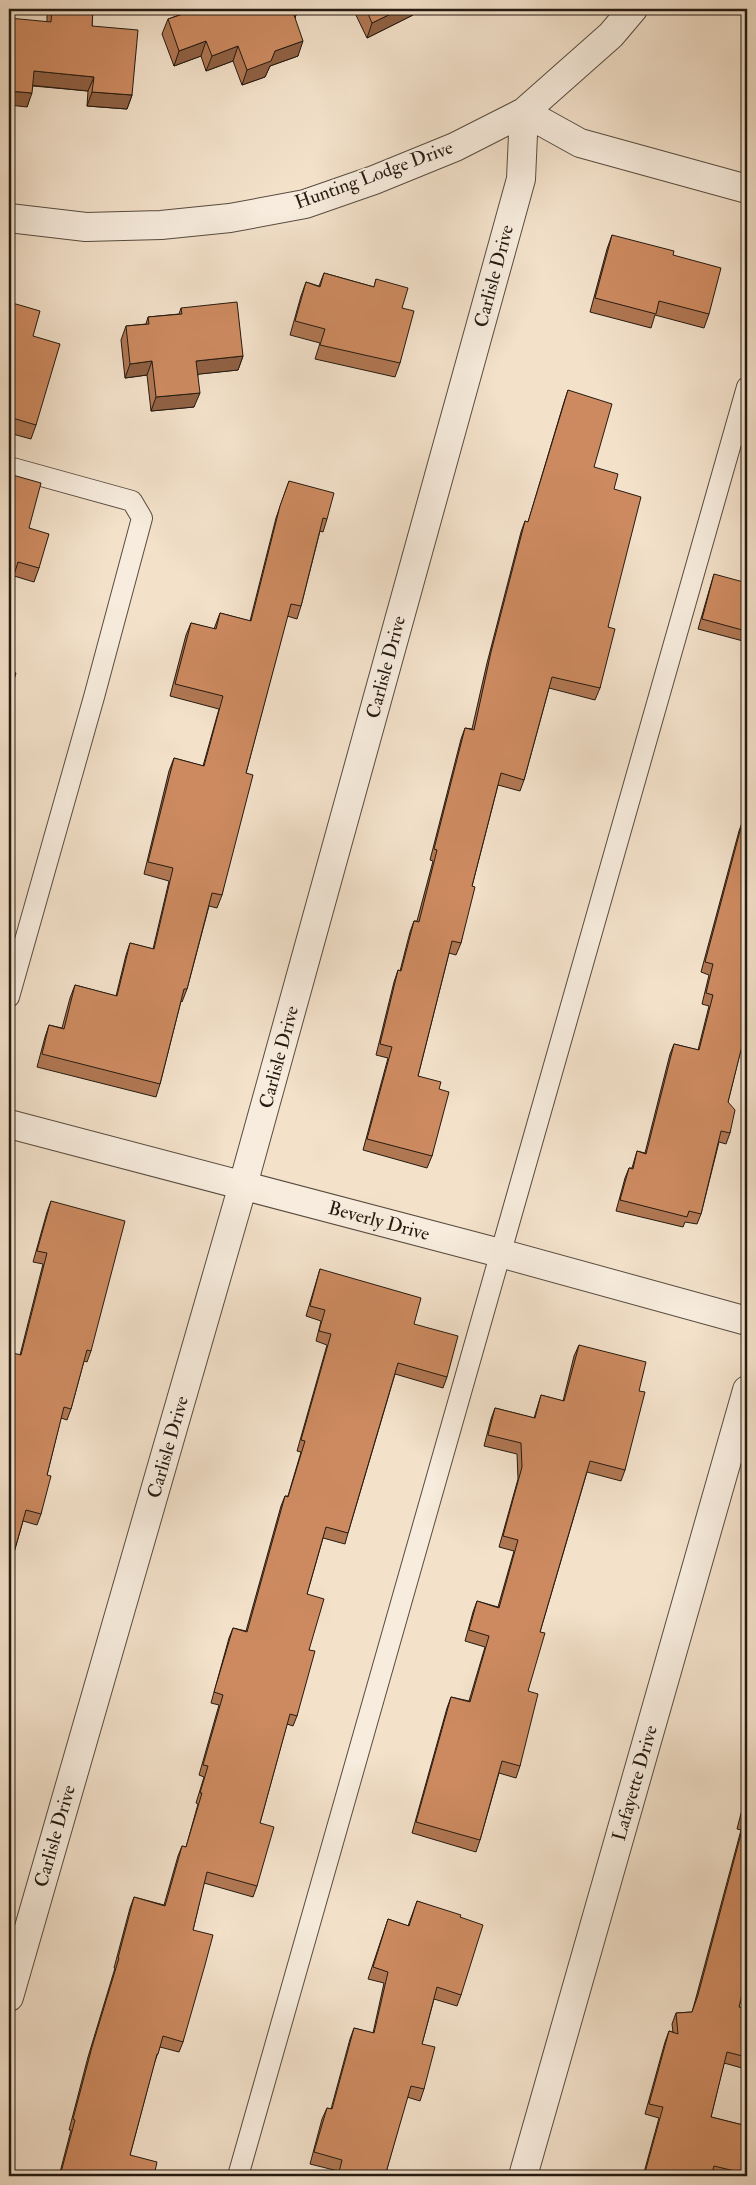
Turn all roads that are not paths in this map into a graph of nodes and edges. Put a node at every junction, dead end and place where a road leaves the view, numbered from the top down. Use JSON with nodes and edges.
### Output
{"nodes":[{"id":1,"x":634,"y":9,"type":"edge"},
{"id":2,"x":524,"y":112,"type":"junction"},
{"id":3,"x":747,"y":189,"type":"edge"},
{"id":4,"x":9,"y":218,"type":"edge"},
{"id":5,"x":747,"y":387,"type":"edge"},
{"id":6,"x":9,"y":467,"type":"edge"},
{"id":7,"x":9,"y":997,"type":"edge"},
{"id":8,"x":9,"y":1124,"type":"edge"},
{"id":9,"x":243,"y":1185,"type":"junction"},
{"id":10,"x":500,"y":1253,"type":"junction"},
{"id":11,"x":747,"y":1321,"type":"edge"},
{"id":12,"x":747,"y":1390,"type":"edge"},
{"id":13,"x":9,"y":1998,"type":"edge"},
{"id":14,"x":238,"y":2176,"type":"edge"},
{"id":15,"x":523,"y":2176,"type":"edge"}],
"edges":[{"from":1,"to":2,"type":"street","name":"Hunting Lodge Drive"},
{"from":2,"to":3,"type":"street"},
{"from":2,"to":4,"type":"street","name":"Hunting Lodge Drive"},
{"from":2,"to":9,"type":"street","name":"Carlisle Drive"},
{"from":5,"to":10,"type":"lane"},
{"from":6,"to":7,"type":"lane"},
{"from":8,"to":9,"type":"street","name":"Beverly Drive"},
{"from":9,"to":10,"type":"street","name":"Beverly Drive"},
{"from":9,"to":13,"type":"street","name":"Carlisle Drive"},
{"from":10,"to":11,"type":"street","name":"Beverly Drive"},
{"from":10,"to":14,"type":"lane"},
{"from":12,"to":15,"type":"street","name":"Lafayette Drive"}]}
